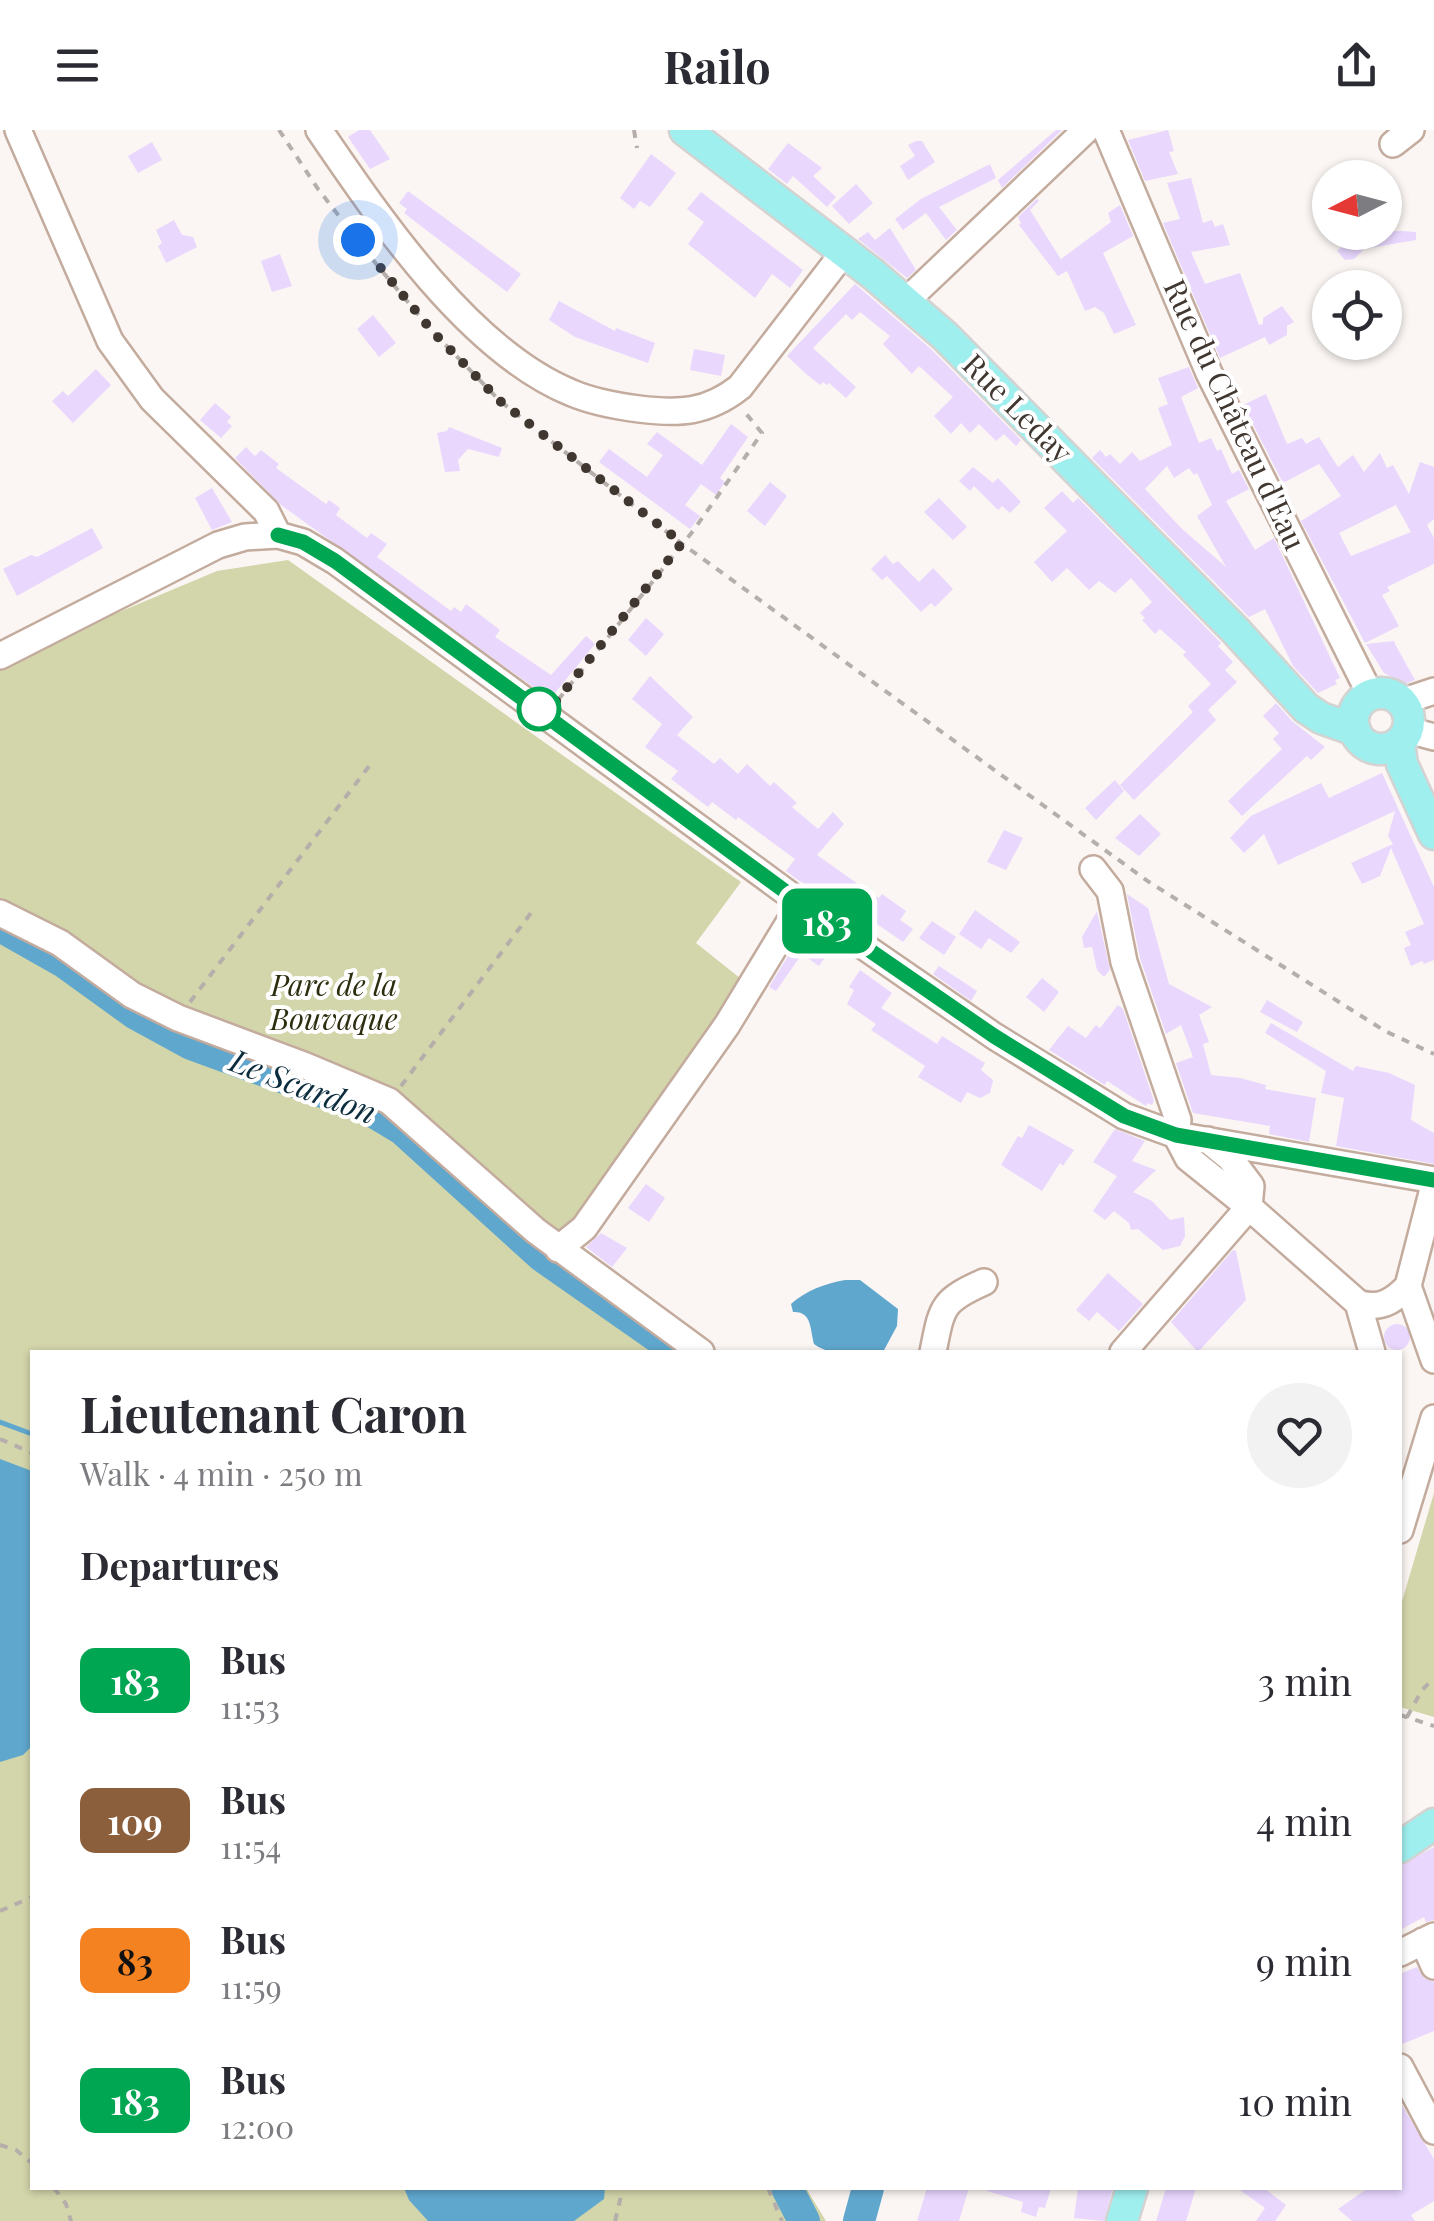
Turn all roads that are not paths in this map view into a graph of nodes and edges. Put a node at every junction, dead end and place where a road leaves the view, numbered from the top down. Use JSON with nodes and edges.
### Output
{"nodes":[{"id":1,"x":18,"y":130,"type":"edge"},
{"id":2,"x":319,"y":130,"type":"edge"},
{"id":3,"x":685,"y":130,"type":"edge"},
{"id":4,"x":1086,"y":130,"type":"edge"},
{"id":5,"x":1106,"y":130,"type":"edge"},
{"id":6,"x":844,"y":252,"type":"junction"},
{"id":7,"x":904,"y":304,"type":"junction"},
{"id":8,"x":278,"y":535,"type":"junction"},
{"id":9,"x":0,"y":656,"type":"edge"},
{"id":10,"x":1434,"y":690,"type":"edge"},
{"id":11,"x":1360,"y":713,"type":"junction"},
{"id":12,"x":1406,"y":737,"type":"edge"},
{"id":13,"x":1434,"y":834,"type":"edge"},
{"id":14,"x":1094,"y":869,"type":"dead end"},
{"id":15,"x":801,"y":903,"type":"junction"},
{"id":16,"x":0,"y":913,"type":"edge"},
{"id":17,"x":1176,"y":1135,"type":"junction"},
{"id":18,"x":1208,"y":1140,"type":"junction"},
{"id":19,"x":1273,"y":1152,"type":"junction"},
{"id":20,"x":1434,"y":1183,"type":"edge"},
{"id":21,"x":1250,"y":1196,"type":"junction"},
{"id":22,"x":558,"y":1249,"type":"junction"},
{"id":23,"x":984,"y":1282,"type":"dead end"},
{"id":24,"x":1408,"y":1286,"type":"junction"},
{"id":25,"x":1358,"y":1303,"type":"junction"},
{"id":26,"x":697,"y":1350,"type":"edge"},
{"id":27,"x":933,"y":1350,"type":"edge"},
{"id":28,"x":1125,"y":1350,"type":"edge"},
{"id":29,"x":1371,"y":1350,"type":"edge"},
{"id":30,"x":1434,"y":1360,"type":"edge"},
{"id":31,"x":1434,"y":1418,"type":"edge"},
{"id":32,"x":1402,"y":1523,"type":"edge"},
{"id":33,"x":1434,"y":1806,"type":"edge"},
{"id":34,"x":1434,"y":1824,"type":"edge"},
{"id":35,"x":1402,"y":1826,"type":"edge"},
{"id":36,"x":1402,"y":1847,"type":"edge"},
{"id":37,"x":1419,"y":1943,"type":"edge"},
{"id":38,"x":1434,"y":1966,"type":"edge"},
{"id":39,"x":1402,"y":2070,"type":"edge"},
{"id":40,"x":1434,"y":2131,"type":"edge"},
{"id":41,"x":1131,"y":2190,"type":"edge"},
{"id":42,"x":1148,"y":2190,"type":"edge"},
{"id":43,"x":1122,"y":2221,"type":"edge"},
{"id":44,"x":1140,"y":2221,"type":"edge"}],
"edges":[{"from":1,"to":8,"type":"street"},
{"from":2,"to":6,"type":"street"},
{"from":3,"to":6,"type":"main road","name":"Rue Leday"},
{"from":4,"to":7,"type":"street"},
{"from":5,"to":11,"type":"street","name":"Rue du Château d'Eau"},
{"from":6,"to":7,"type":"main road","name":"Rue Leday"},
{"from":7,"to":11,"type":"main road","name":"Rue Leday"},
{"from":8,"to":9,"type":"street"},
{"from":8,"to":15,"type":"street"},
{"from":10,"to":12,"type":"street"},
{"from":11,"to":12,"type":"main road"},
{"from":11,"to":12,"type":"main road"},
{"from":12,"to":13,"type":"main road"},
{"from":14,"to":17,"type":"street"},
{"from":15,"to":17,"type":"street"},
{"from":15,"to":22,"type":"street"},
{"from":16,"to":22,"type":"street"},
{"from":17,"to":18,"type":"street"},
{"from":17,"to":21,"type":"street"},
{"from":18,"to":19,"type":"street"},
{"from":18,"to":21,"type":"street"},
{"from":19,"to":20,"type":"street"},
{"from":19,"to":21,"type":"street"},
{"from":20,"to":24,"type":"street"},
{"from":21,"to":25,"type":"street"},
{"from":21,"to":28,"type":"street"},
{"from":22,"to":26,"type":"street"},
{"from":23,"to":27,"type":"street"},
{"from":24,"to":25,"type":"street"},
{"from":24,"to":30,"type":"street"},
{"from":25,"to":29,"type":"street"},
{"from":31,"to":32,"type":"street"},
{"from":33,"to":35,"type":"main road"},
{"from":34,"to":36,"type":"main road"},
{"from":37,"to":38,"type":"street"},
{"from":39,"to":40,"type":"street"},
{"from":41,"to":43,"type":"main road"},
{"from":42,"to":44,"type":"main road"}]}
